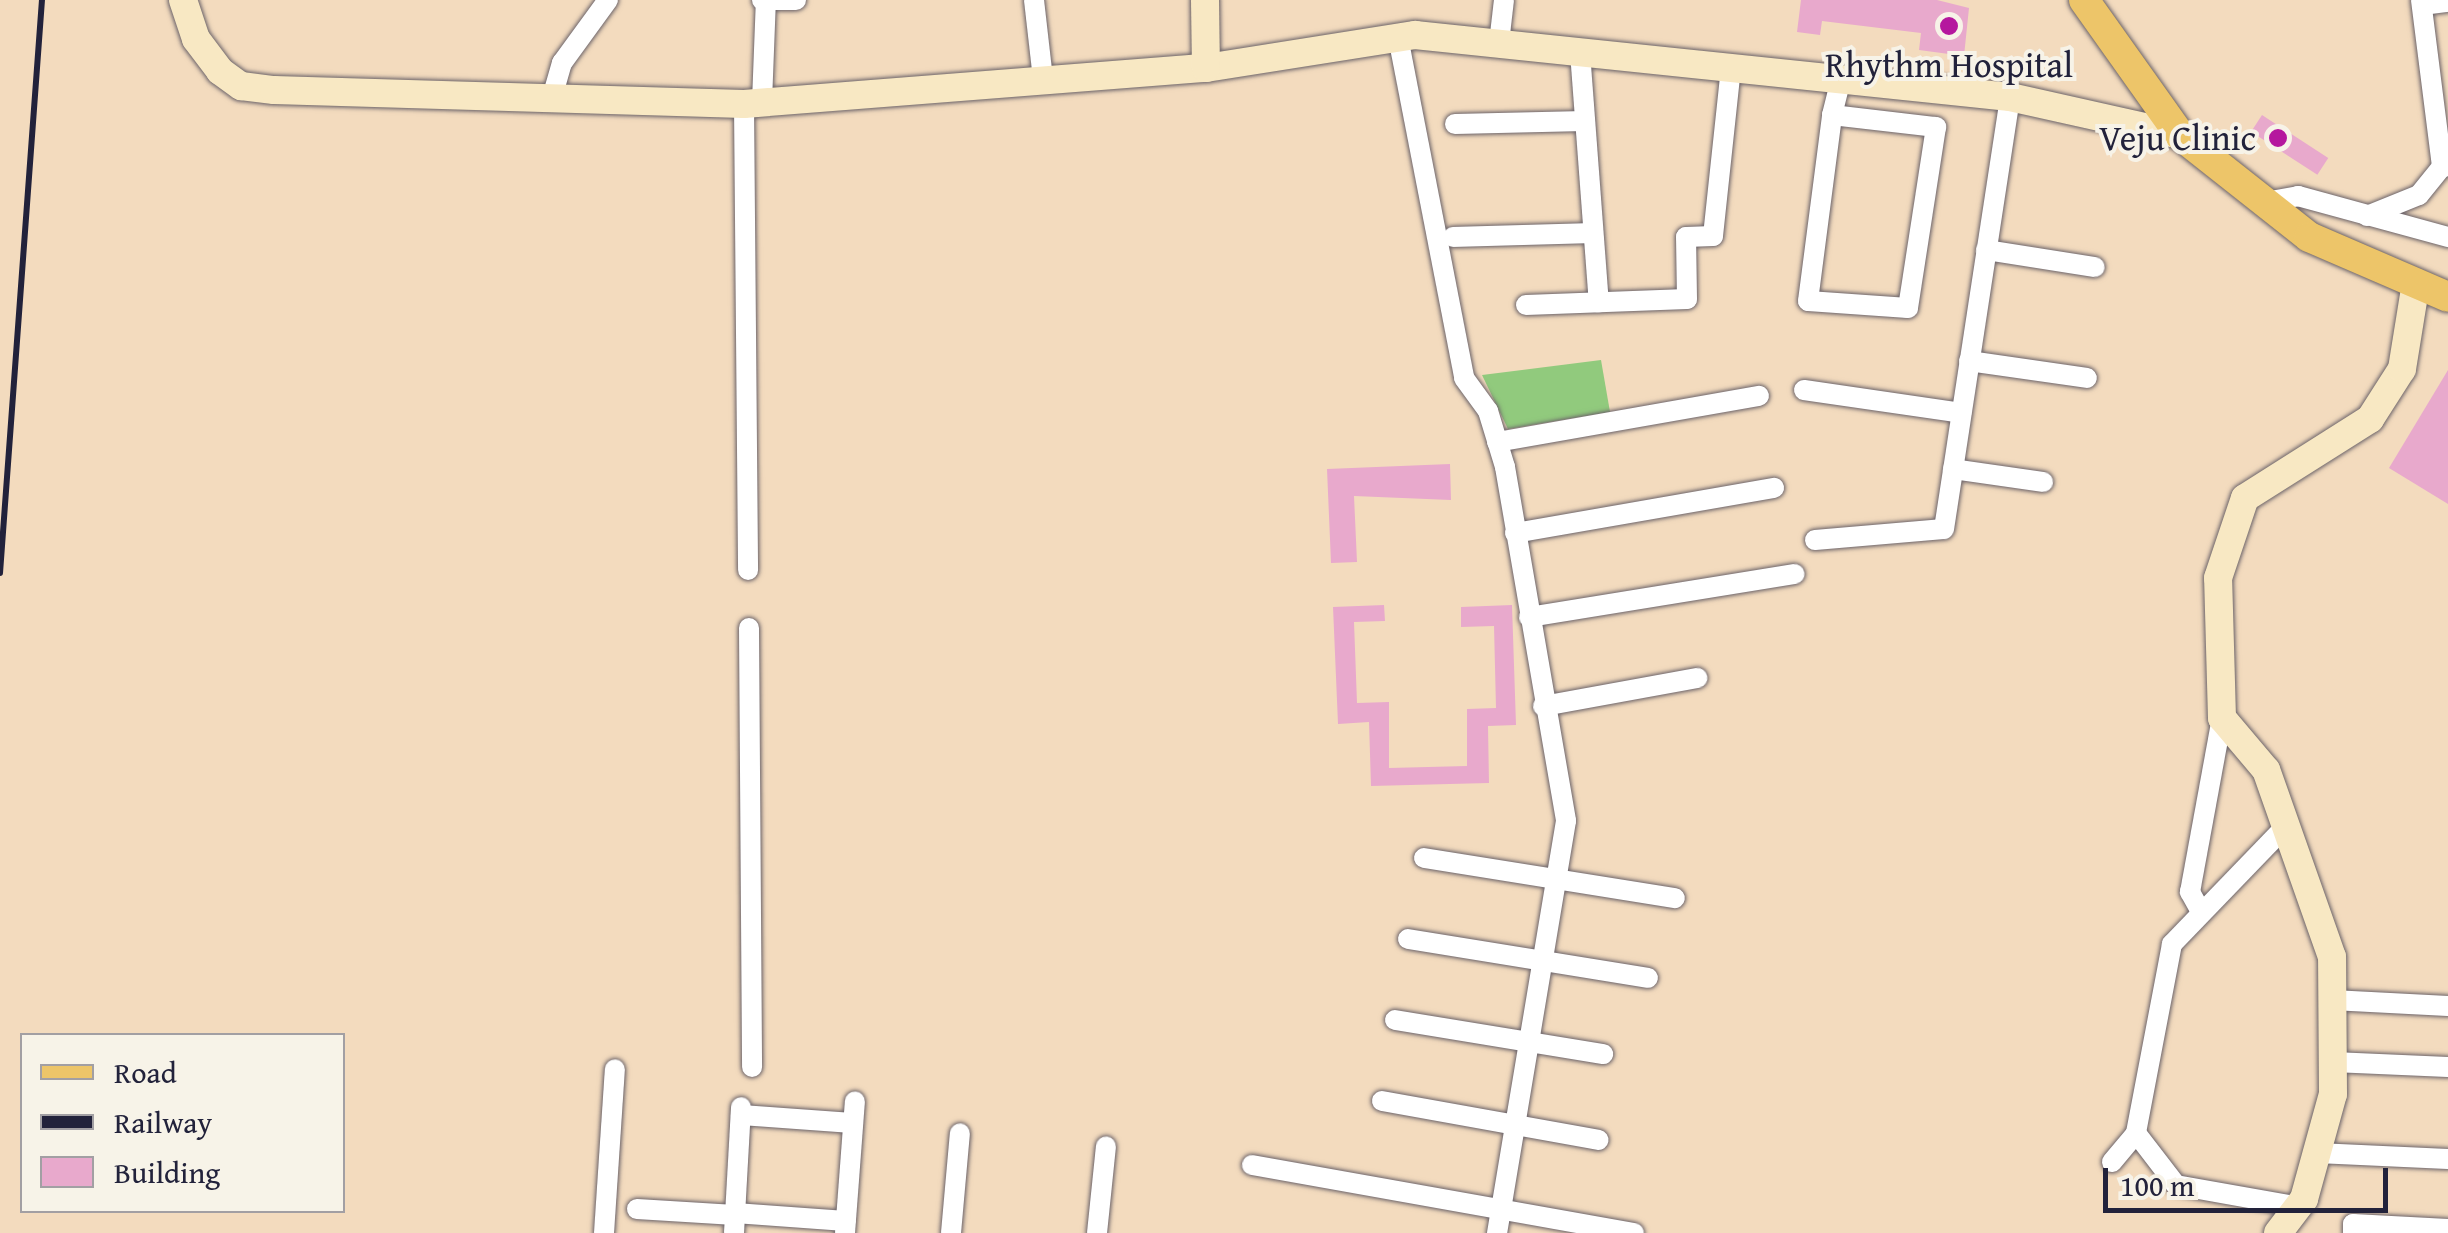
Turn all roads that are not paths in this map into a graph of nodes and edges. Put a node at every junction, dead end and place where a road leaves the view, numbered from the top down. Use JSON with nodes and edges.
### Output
{"nodes":[{"id":1,"x":183,"y":0,"type":"edge"},
{"id":2,"x":608,"y":0,"type":"edge"},
{"id":3,"x":764,"y":0,"type":"edge"},
{"id":4,"x":796,"y":0,"type":"edge"},
{"id":5,"x":1034,"y":0,"type":"edge"},
{"id":6,"x":1206,"y":0,"type":"edge"},
{"id":7,"x":1504,"y":0,"type":"edge"},
{"id":8,"x":2084,"y":0,"type":"edge"},
{"id":9,"x":2422,"y":2,"type":"edge"},
{"id":10,"x":2448,"y":2,"type":"edge"},
{"id":11,"x":1398,"y":37,"type":"junction"},
{"id":12,"x":1499,"y":43,"type":"junction"},
{"id":13,"x":1580,"y":52,"type":"junction"},
{"id":14,"x":1206,"y":68,"type":"junction"},
{"id":15,"x":1730,"y":68,"type":"junction"},
{"id":16,"x":1044,"y":79,"type":"junction"},
{"id":17,"x":1841,"y":80,"type":"junction"},
{"id":18,"x":2440,"y":82,"type":"edge"},
{"id":19,"x":1942,"y":90,"type":"junction"},
{"id":20,"x":2010,"y":97,"type":"junction"},
{"id":21,"x":551,"y":100,"type":"junction"},
{"id":22,"x":753,"y":103,"type":"junction"},
{"id":23,"x":1832,"y":115,"type":"junction"},
{"id":24,"x":1585,"y":120,"type":"junction"},
{"id":25,"x":1455,"y":124,"type":"dead end"},
{"id":26,"x":1936,"y":127,"type":"junction"},
{"id":27,"x":2180,"y":135,"type":"junction"},
{"id":28,"x":2445,"y":166,"type":"edge"},
{"id":29,"x":2265,"y":202,"type":"junction"},
{"id":30,"x":2367,"y":216,"type":"junction"},
{"id":31,"x":1593,"y":234,"type":"junction"},
{"id":32,"x":2448,"y":237,"type":"edge"},
{"id":33,"x":1453,"y":238,"type":"dead end"},
{"id":34,"x":1986,"y":250,"type":"junction"},
{"id":35,"x":2095,"y":267,"type":"dead end"},
{"id":36,"x":2416,"y":283,"type":"junction"},
{"id":37,"x":2448,"y":297,"type":"edge"},
{"id":38,"x":1599,"y":302,"type":"junction"},
{"id":39,"x":1526,"y":305,"type":"dead end"},
{"id":40,"x":1970,"y":361,"type":"junction"},
{"id":41,"x":2088,"y":378,"type":"dead end"},
{"id":42,"x":1804,"y":390,"type":"dead end"},
{"id":43,"x":1760,"y":396,"type":"dead end"},
{"id":44,"x":1962,"y":413,"type":"junction"},
{"id":45,"x":1497,"y":442,"type":"junction"},
{"id":46,"x":1953,"y":469,"type":"junction"},
{"id":47,"x":2043,"y":482,"type":"dead end"},
{"id":48,"x":1774,"y":488,"type":"dead end"},
{"id":49,"x":1516,"y":533,"type":"junction"},
{"id":50,"x":1816,"y":540,"type":"dead end"},
{"id":51,"x":748,"y":570,"type":"dead end"},
{"id":52,"x":1795,"y":574,"type":"dead end"},
{"id":53,"x":1529,"y":617,"type":"junction"},
{"id":54,"x":748,"y":628,"type":"dead end"},
{"id":55,"x":1697,"y":678,"type":"dead end"},
{"id":56,"x":1543,"y":706,"type":"junction"},
{"id":57,"x":2222,"y":718,"type":"junction"},
{"id":58,"x":2286,"y":827,"type":"junction"},
{"id":59,"x":1424,"y":858,"type":"dead end"},
{"id":60,"x":1558,"y":878,"type":"junction"},
{"id":61,"x":1675,"y":898,"type":"dead end"},
{"id":62,"x":2200,"y":910,"type":"junction"},
{"id":63,"x":1408,"y":939,"type":"dead end"},
{"id":64,"x":1546,"y":961,"type":"junction"},
{"id":65,"x":1648,"y":978,"type":"dead end"},
{"id":66,"x":2332,"y":1000,"type":"junction"},
{"id":67,"x":2448,"y":1006,"type":"edge"},
{"id":68,"x":1395,"y":1020,"type":"dead end"},
{"id":69,"x":1533,"y":1042,"type":"junction"},
{"id":70,"x":1603,"y":1054,"type":"dead end"},
{"id":71,"x":2333,"y":1062,"type":"junction"},
{"id":72,"x":752,"y":1067,"type":"dead end"},
{"id":73,"x":2448,"y":1067,"type":"edge"},
{"id":74,"x":616,"y":1069,"type":"dead end"},
{"id":75,"x":1382,"y":1102,"type":"dead end"},
{"id":76,"x":1517,"y":1126,"type":"junction"},
{"id":77,"x":960,"y":1133,"type":"dead end"},
{"id":78,"x":2136,"y":1134,"type":"junction"},
{"id":79,"x":1599,"y":1140,"type":"dead end"},
{"id":80,"x":1106,"y":1146,"type":"dead end"},
{"id":81,"x":2317,"y":1153,"type":"junction"},
{"id":82,"x":2448,"y":1159,"type":"edge"},
{"id":83,"x":2112,"y":1162,"type":"dead end"},
{"id":84,"x":1252,"y":1165,"type":"dead end"},
{"id":85,"x":1502,"y":1207,"type":"junction"},
{"id":86,"x":2298,"y":1207,"type":"junction"},
{"id":87,"x":637,"y":1209,"type":"dead end"},
{"id":88,"x":735,"y":1220,"type":"edge"},
{"id":89,"x":846,"y":1227,"type":"edge"},
{"id":90,"x":2448,"y":1229,"type":"edge"},
{"id":91,"x":604,"y":1233,"type":"edge"},
{"id":92,"x":950,"y":1233,"type":"edge"},
{"id":93,"x":1098,"y":1233,"type":"edge"},
{"id":94,"x":1497,"y":1233,"type":"edge"},
{"id":95,"x":1634,"y":1233,"type":"edge"},
{"id":96,"x":2278,"y":1233,"type":"edge"},
{"id":97,"x":2353,"y":1233,"type":"edge"}],
"edges":[{"from":1,"to":21,"type":"street"},
{"from":2,"to":21,"type":"street"},
{"from":3,"to":4,"type":"street"},
{"from":3,"to":22,"type":"street"},
{"from":5,"to":16,"type":"street"},
{"from":6,"to":14,"type":"street"},
{"from":7,"to":12,"type":"street"},
{"from":8,"to":27,"type":"main road"},
{"from":9,"to":10,"type":"street"},
{"from":9,"to":18,"type":"street"},
{"from":11,"to":12,"type":"street"},
{"from":11,"to":14,"type":"street"},
{"from":11,"to":45,"type":"street"},
{"from":12,"to":13,"type":"street"},
{"from":13,"to":15,"type":"street"},
{"from":13,"to":24,"type":"street"},
{"from":14,"to":16,"type":"street"},
{"from":15,"to":17,"type":"street"},
{"from":15,"to":38,"type":"street"},
{"from":16,"to":22,"type":"street"},
{"from":17,"to":19,"type":"street"},
{"from":17,"to":23,"type":"street"},
{"from":18,"to":28,"type":"street"},
{"from":19,"to":20,"type":"street"},
{"from":19,"to":26,"type":"street"},
{"from":20,"to":27,"type":"street"},
{"from":20,"to":34,"type":"street"},
{"from":21,"to":22,"type":"street"},
{"from":22,"to":51,"type":"street"},
{"from":23,"to":26,"type":"street"},
{"from":23,"to":26,"type":"street"},
{"from":24,"to":25,"type":"street"},
{"from":24,"to":31,"type":"street"},
{"from":27,"to":29,"type":"main road"},
{"from":28,"to":30,"type":"street"},
{"from":29,"to":30,"type":"street"},
{"from":29,"to":36,"type":"main road"},
{"from":30,"to":32,"type":"street"},
{"from":31,"to":33,"type":"street"},
{"from":31,"to":38,"type":"street"},
{"from":34,"to":35,"type":"street"},
{"from":34,"to":40,"type":"street"},
{"from":36,"to":37,"type":"main road"},
{"from":36,"to":57,"type":"street"},
{"from":38,"to":39,"type":"street"},
{"from":40,"to":41,"type":"street"},
{"from":40,"to":44,"type":"street"},
{"from":42,"to":44,"type":"street"},
{"from":43,"to":45,"type":"street"},
{"from":44,"to":46,"type":"street"},
{"from":45,"to":49,"type":"street"},
{"from":46,"to":47,"type":"street"},
{"from":46,"to":50,"type":"street"},
{"from":48,"to":49,"type":"street"},
{"from":49,"to":53,"type":"street"},
{"from":52,"to":53,"type":"street"},
{"from":53,"to":56,"type":"street"},
{"from":54,"to":72,"type":"street"},
{"from":55,"to":56,"type":"street"},
{"from":56,"to":60,"type":"street"},
{"from":57,"to":58,"type":"street"},
{"from":57,"to":62,"type":"street"},
{"from":58,"to":62,"type":"street"},
{"from":58,"to":66,"type":"street"},
{"from":59,"to":60,"type":"street"},
{"from":60,"to":61,"type":"street"},
{"from":60,"to":64,"type":"street"},
{"from":62,"to":78,"type":"street"},
{"from":63,"to":64,"type":"street"},
{"from":64,"to":65,"type":"street"},
{"from":64,"to":69,"type":"street"},
{"from":66,"to":67,"type":"street"},
{"from":66,"to":71,"type":"street"},
{"from":68,"to":69,"type":"street"},
{"from":69,"to":70,"type":"street"},
{"from":69,"to":76,"type":"street"},
{"from":71,"to":73,"type":"street"},
{"from":71,"to":81,"type":"street"},
{"from":74,"to":91,"type":"street"},
{"from":75,"to":76,"type":"street"},
{"from":76,"to":79,"type":"street"},
{"from":76,"to":85,"type":"street"},
{"from":77,"to":92,"type":"street"},
{"from":78,"to":83,"type":"street"},
{"from":78,"to":86,"type":"street"},
{"from":80,"to":93,"type":"street"},
{"from":81,"to":82,"type":"street"},
{"from":81,"to":86,"type":"street"},
{"from":84,"to":85,"type":"street"},
{"from":85,"to":94,"type":"street"},
{"from":85,"to":95,"type":"street"},
{"from":86,"to":96,"type":"street"},
{"from":87,"to":88,"type":"street"},
{"from":88,"to":89,"type":"street"},
{"from":88,"to":89,"type":"street"},
{"from":90,"to":97,"type":"street"}]}
